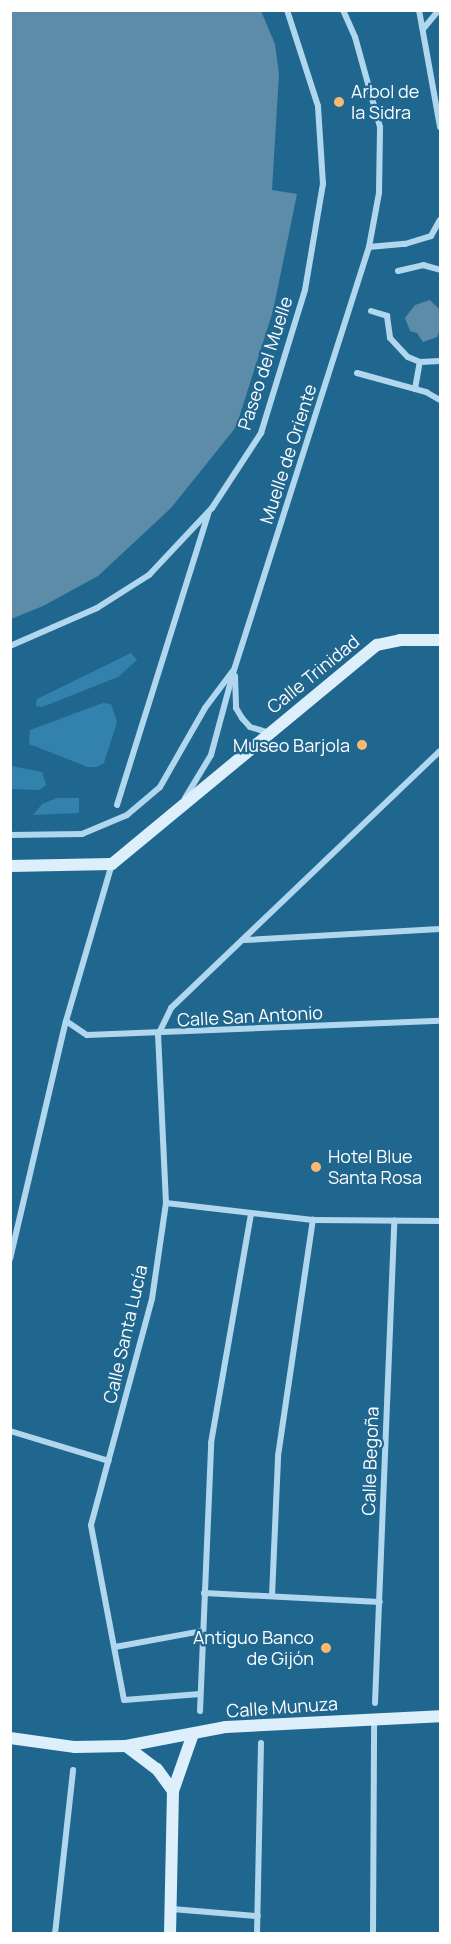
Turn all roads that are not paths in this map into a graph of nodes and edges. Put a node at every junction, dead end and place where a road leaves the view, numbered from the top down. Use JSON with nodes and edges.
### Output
{"nodes":[{"id":1,"x":287,"y":10,"type":"edge"},
{"id":2,"x":343,"y":10,"type":"edge"},
{"id":3,"x":419,"y":10,"type":"edge"},
{"id":4,"x":439,"y":10,"type":"edge"},
{"id":5,"x":423,"y":29,"type":"junction"},
{"id":6,"x":441,"y":128,"type":"edge"},
{"id":7,"x":441,"y":220,"type":"edge"},
{"id":8,"x":369,"y":247,"type":"junction"},
{"id":9,"x":441,"y":270,"type":"edge"},
{"id":10,"x":398,"y":271,"type":"dead end"},
{"id":11,"x":371,"y":311,"type":"dead end"},
{"id":12,"x":441,"y":361,"type":"edge"},
{"id":13,"x":420,"y":362,"type":"junction"},
{"id":14,"x":357,"y":373,"type":"dead end"},
{"id":15,"x":415,"y":389,"type":"junction"},
{"id":16,"x":441,"y":400,"type":"edge"},
{"id":17,"x":209,"y":512,"type":"junction"},
{"id":18,"x":441,"y":640,"type":"edge"},
{"id":19,"x":10,"y":646,"type":"edge"},
{"id":20,"x":234,"y":670,"type":"junction"},
{"id":21,"x":270,"y":733,"type":"junction"},
{"id":22,"x":441,"y":751,"type":"edge"},
{"id":23,"x":117,"y":805,"type":"dead end"},
{"id":24,"x":176,"y":814,"type":"junction"},
{"id":25,"x":10,"y":835,"type":"edge"},
{"id":26,"x":112,"y":864,"type":"junction"},
{"id":27,"x":10,"y":866,"type":"edge"},
{"id":28,"x":441,"y":929,"type":"edge"},
{"id":29,"x":244,"y":940,"type":"junction"},
{"id":30,"x":66,"y":1021,"type":"junction"},
{"id":31,"x":441,"y":1021,"type":"edge"},
{"id":32,"x":158,"y":1035,"type":"junction"},
{"id":33,"x":166,"y":1203,"type":"junction"},
{"id":34,"x":251,"y":1214,"type":"junction"},
{"id":35,"x":313,"y":1220,"type":"junction"},
{"id":36,"x":394,"y":1220,"type":"junction"},
{"id":37,"x":441,"y":1221,"type":"edge"},
{"id":38,"x":10,"y":1259,"type":"edge"},
{"id":39,"x":10,"y":1431,"type":"edge"},
{"id":40,"x":109,"y":1461,"type":"junction"},
{"id":41,"x":204,"y":1593,"type":"junction"},
{"id":42,"x":272,"y":1596,"type":"junction"},
{"id":43,"x":380,"y":1602,"type":"junction"},
{"id":44,"x":202,"y":1631,"type":"junction"},
{"id":45,"x":115,"y":1647,"type":"junction"},
{"id":46,"x":200,"y":1694,"type":"junction"},
{"id":47,"x":375,"y":1703,"type":"dead end"},
{"id":48,"x":200,"y":1709,"type":"dead end"},
{"id":49,"x":441,"y":1716,"type":"edge"},
{"id":50,"x":374,"y":1719,"type":"junction"},
{"id":51,"x":193,"y":1734,"type":"junction"},
{"id":52,"x":10,"y":1738,"type":"edge"},
{"id":53,"x":261,"y":1743,"type":"dead end"},
{"id":54,"x":126,"y":1746,"type":"junction"},
{"id":55,"x":74,"y":1770,"type":"dead end"},
{"id":56,"x":173,"y":1791,"type":"junction"},
{"id":57,"x":172,"y":1909,"type":"junction"},
{"id":58,"x":258,"y":1916,"type":"junction"},
{"id":59,"x":55,"y":1934,"type":"edge"},
{"id":60,"x":170,"y":1934,"type":"edge"},
{"id":61,"x":256,"y":1934,"type":"edge"},
{"id":62,"x":373,"y":1934,"type":"edge"}],
"edges":[{"from":1,"to":17,"type":"street","name":"Paseo del Muelle"},
{"from":2,"to":8,"type":"street","name":"Muelle de Oriente"},
{"from":3,"to":5,"type":"street"},
{"from":4,"to":5,"type":"street"},
{"from":5,"to":6,"type":"street"},
{"from":7,"to":8,"type":"street"},
{"from":8,"to":20,"type":"street","name":"Muelle de Oriente"},
{"from":9,"to":10,"type":"street"},
{"from":11,"to":13,"type":"street"},
{"from":12,"to":13,"type":"street"},
{"from":13,"to":15,"type":"street"},
{"from":14,"to":15,"type":"street"},
{"from":15,"to":16,"type":"street"},
{"from":17,"to":19,"type":"street","name":"Paseo del Muelle"},
{"from":17,"to":23,"type":"street"},
{"from":18,"to":21,"type":"main road","name":"Calle Trinidad"},
{"from":20,"to":21,"type":"street","name":"Muelle de Oriente"},
{"from":20,"to":24,"type":"street","name":"Muelle de Oriente"},
{"from":20,"to":25,"type":"street","name":"Muelle de Oriente"},
{"from":21,"to":24,"type":"main road","name":"Calle Trinidad"},
{"from":22,"to":29,"type":"street"},
{"from":24,"to":26,"type":"main road","name":"Calle Trinidad"},
{"from":26,"to":27,"type":"main road"},
{"from":26,"to":30,"type":"street"},
{"from":28,"to":29,"type":"street"},
{"from":29,"to":32,"type":"street"},
{"from":30,"to":32,"type":"street","name":"Calle San Antonio"},
{"from":30,"to":38,"type":"street"},
{"from":31,"to":32,"type":"street","name":"Calle San Antonio"},
{"from":32,"to":33,"type":"street","name":"Calle Santa Lucía"},
{"from":33,"to":34,"type":"street"},
{"from":33,"to":40,"type":"street","name":"Calle Santa Lucía"},
{"from":34,"to":35,"type":"street"},
{"from":34,"to":41,"type":"street"},
{"from":35,"to":36,"type":"street"},
{"from":35,"to":42,"type":"street"},
{"from":36,"to":37,"type":"street"},
{"from":36,"to":43,"type":"street","name":"Calle Begoña"},
{"from":39,"to":40,"type":"street"},
{"from":40,"to":45,"type":"street","name":"Calle Santa Lucía"},
{"from":41,"to":42,"type":"street"},
{"from":41,"to":44,"type":"street"},
{"from":42,"to":43,"type":"street"},
{"from":43,"to":47,"type":"street","name":"Calle Begoña"},
{"from":44,"to":45,"type":"street"},
{"from":44,"to":46,"type":"street"},
{"from":45,"to":46,"type":"street","name":"Calle Santa Lucía"},
{"from":46,"to":48,"type":"street"},
{"from":49,"to":50,"type":"main road","name":"Calle Munuza"},
{"from":50,"to":51,"type":"main road","name":"Calle Munuza"},
{"from":50,"to":62,"type":"street"},
{"from":51,"to":54,"type":"main road","name":"Calle Munuza"},
{"from":51,"to":56,"type":"main road"},
{"from":52,"to":54,"type":"main road","name":"Calle Munuza"},
{"from":53,"to":58,"type":"street"},
{"from":54,"to":56,"type":"main road"},
{"from":55,"to":59,"type":"street"},
{"from":56,"to":57,"type":"main road"},
{"from":57,"to":58,"type":"street"},
{"from":57,"to":60,"type":"main road"},
{"from":58,"to":61,"type":"street"}]}
